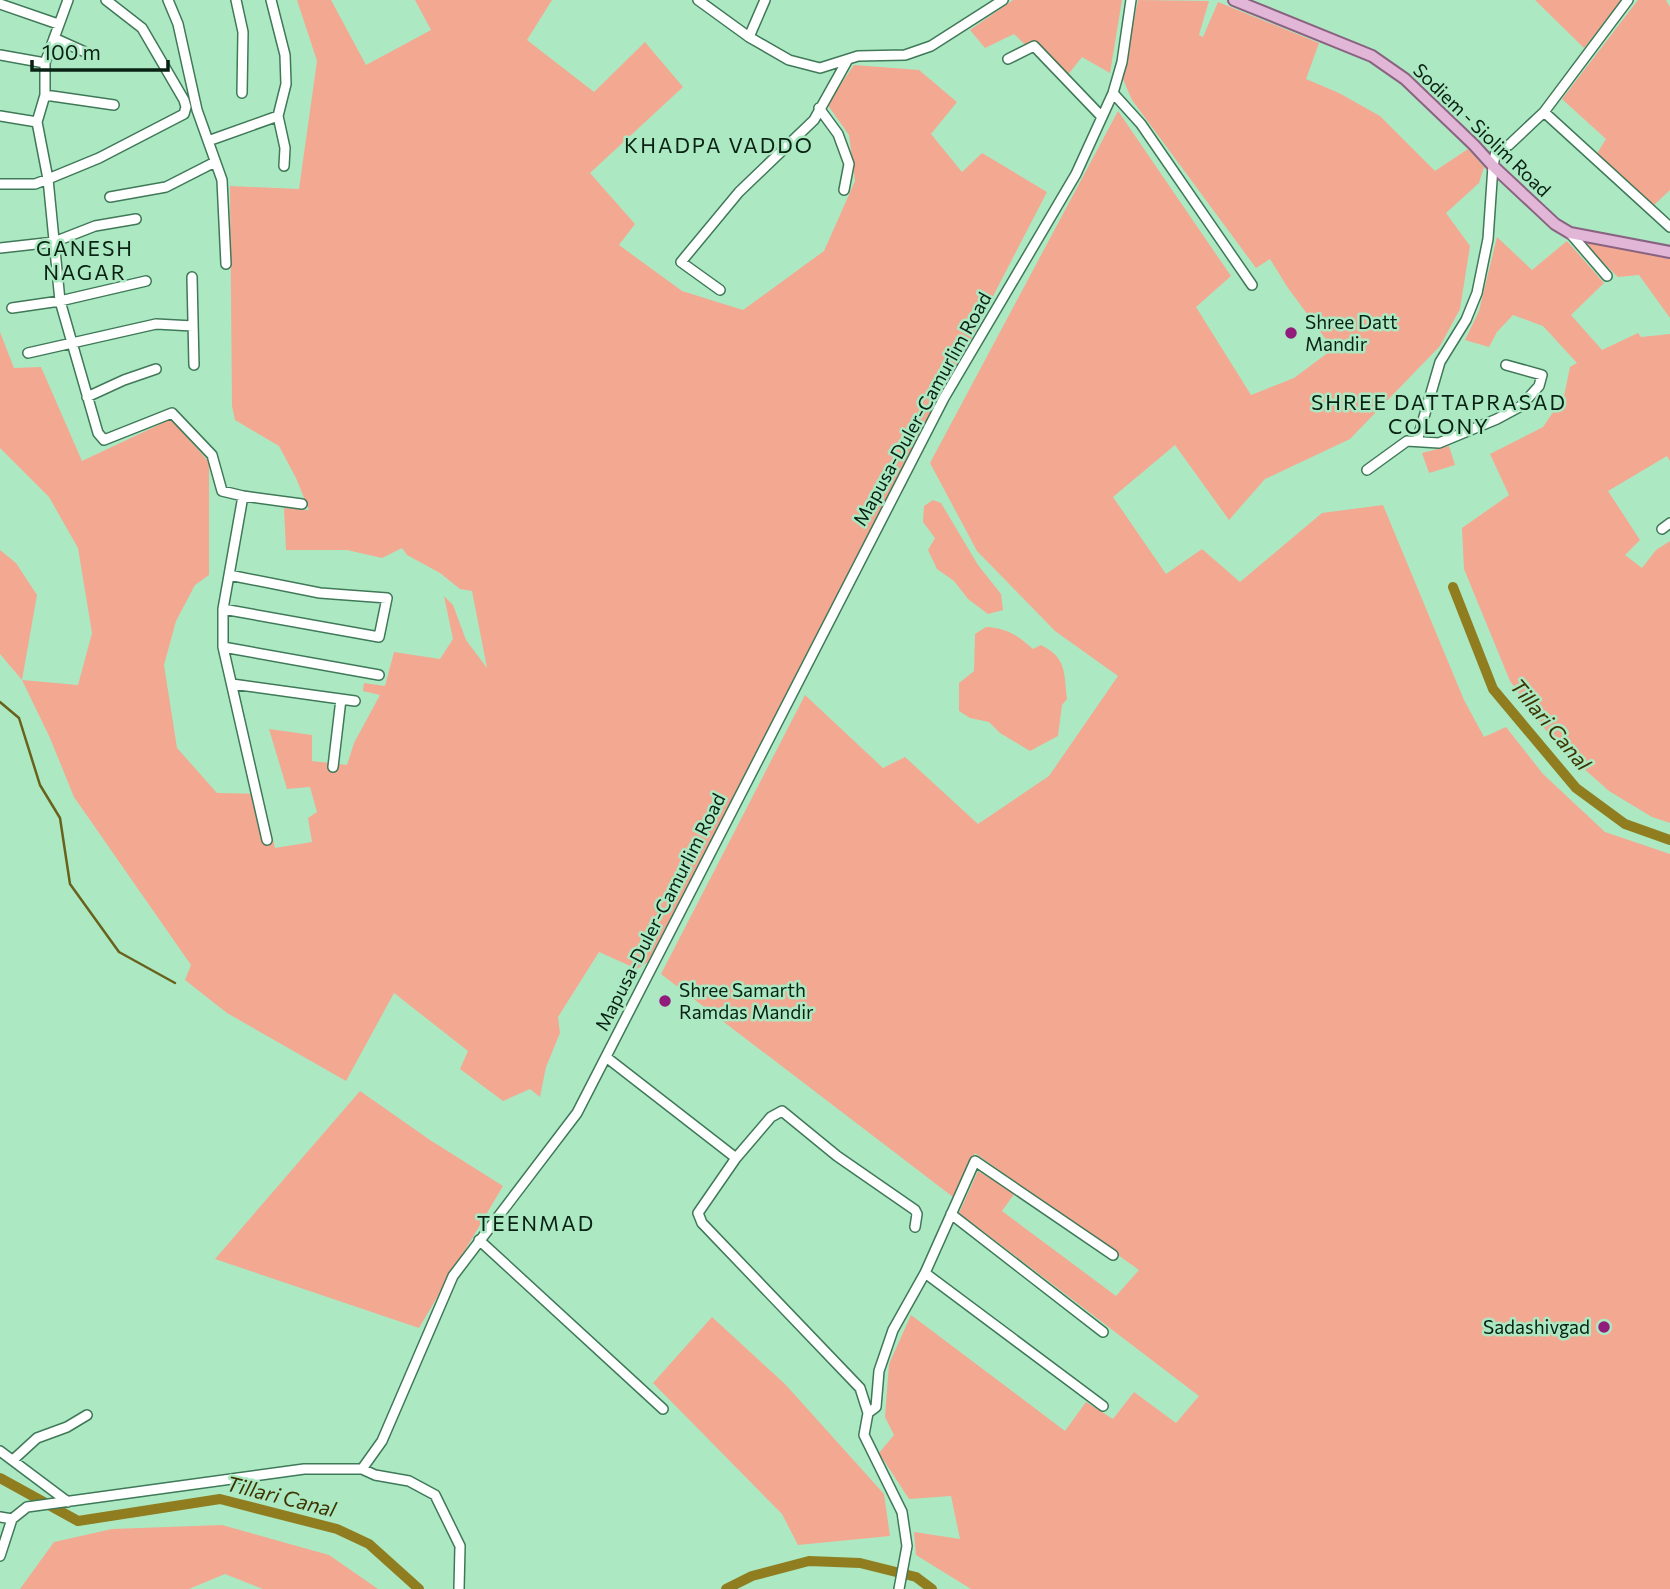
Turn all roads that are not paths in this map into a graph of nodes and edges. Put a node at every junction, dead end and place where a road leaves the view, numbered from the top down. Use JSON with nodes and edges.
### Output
{"nodes":[{"id":1,"x":68,"y":0,"type":"edge"},
{"id":2,"x":106,"y":0,"type":"edge"},
{"id":3,"x":168,"y":0,"type":"edge"},
{"id":4,"x":236,"y":0,"type":"edge"},
{"id":5,"x":271,"y":0,"type":"edge"},
{"id":6,"x":698,"y":0,"type":"edge"},
{"id":7,"x":765,"y":0,"type":"edge"},
{"id":8,"x":1003,"y":0,"type":"edge"},
{"id":9,"x":1131,"y":0,"type":"edge"},
{"id":10,"x":1234,"y":0,"type":"edge"},
{"id":11,"x":1628,"y":0,"type":"edge"},
{"id":12,"x":0,"y":4,"type":"edge"},
{"id":13,"x":58,"y":24,"type":"junction"},
{"id":14,"x":749,"y":37,"type":"junction"},
{"id":15,"x":54,"y":38,"type":"junction"},
{"id":16,"x":0,"y":55,"type":"edge"},
{"id":17,"x":94,"y":57,"type":"dead end"},
{"id":18,"x":1008,"y":59,"type":"dead end"},
{"id":19,"x":846,"y":61,"type":"junction"},
{"id":20,"x":45,"y":62,"type":"junction"},
{"id":21,"x":242,"y":93,"type":"dead end"},
{"id":22,"x":1113,"y":93,"type":"junction"},
{"id":23,"x":45,"y":95,"type":"junction"},
{"id":24,"x":114,"y":105,"type":"dead end"},
{"id":25,"x":819,"y":108,"type":"junction"},
{"id":26,"x":1544,"y":112,"type":"junction"},
{"id":27,"x":0,"y":116,"type":"edge"},
{"id":28,"x":278,"y":116,"type":"junction"},
{"id":29,"x":1102,"y":117,"type":"junction"},
{"id":30,"x":37,"y":122,"type":"junction"},
{"id":31,"x":208,"y":141,"type":"junction"},
{"id":32,"x":215,"y":162,"type":"junction"},
{"id":33,"x":284,"y":166,"type":"dead end"},
{"id":34,"x":1493,"y":166,"type":"junction"},
{"id":35,"x":48,"y":179,"type":"junction"},
{"id":36,"x":0,"y":184,"type":"edge"},
{"id":37,"x":844,"y":190,"type":"dead end"},
{"id":38,"x":110,"y":197,"type":"dead end"},
{"id":39,"x":136,"y":219,"type":"dead end"},
{"id":40,"x":1670,"y":227,"type":"edge"},
{"id":41,"x":1570,"y":233,"type":"junction"},
{"id":42,"x":54,"y":242,"type":"junction"},
{"id":43,"x":0,"y":248,"type":"edge"},
{"id":44,"x":1670,"y":252,"type":"edge"},
{"id":45,"x":226,"y":264,"type":"dead end"},
{"id":46,"x":1607,"y":276,"type":"dead end"},
{"id":47,"x":192,"y":277,"type":"dead end"},
{"id":48,"x":146,"y":281,"type":"dead end"},
{"id":49,"x":1252,"y":285,"type":"dead end"},
{"id":50,"x":720,"y":290,"type":"dead end"},
{"id":51,"x":60,"y":301,"type":"junction"},
{"id":52,"x":12,"y":308,"type":"dead end"},
{"id":53,"x":193,"y":326,"type":"junction"},
{"id":54,"x":73,"y":345,"type":"junction"},
{"id":55,"x":28,"y":353,"type":"dead end"},
{"id":56,"x":194,"y":365,"type":"dead end"},
{"id":57,"x":1506,"y":365,"type":"dead end"},
{"id":58,"x":156,"y":369,"type":"dead end"},
{"id":59,"x":87,"y":397,"type":"junction"},
{"id":60,"x":1417,"y":441,"type":"junction"},
{"id":61,"x":1367,"y":470,"type":"dead end"},
{"id":62,"x":243,"y":496,"type":"junction"},
{"id":63,"x":302,"y":504,"type":"dead end"},
{"id":64,"x":229,"y":575,"type":"junction"},
{"id":65,"x":223,"y":609,"type":"junction"},
{"id":66,"x":223,"y":647,"type":"junction"},
{"id":67,"x":379,"y":676,"type":"dead end"},
{"id":68,"x":232,"y":684,"type":"junction"},
{"id":69,"x":341,"y":699,"type":"junction"},
{"id":70,"x":355,"y":701,"type":"dead end"},
{"id":71,"x":333,"y":767,"type":"dead end"},
{"id":72,"x":267,"y":840,"type":"dead end"},
{"id":73,"x":606,"y":1058,"type":"junction"},
{"id":74,"x":736,"y":1158,"type":"junction"},
{"id":75,"x":951,"y":1214,"type":"junction"},
{"id":76,"x":915,"y":1227,"type":"dead end"},
{"id":77,"x":479,"y":1240,"type":"junction"},
{"id":78,"x":1114,"y":1255,"type":"dead end"},
{"id":79,"x":925,"y":1273,"type":"junction"},
{"id":80,"x":1103,"y":1332,"type":"dead end"},
{"id":81,"x":1103,"y":1406,"type":"dead end"},
{"id":82,"x":663,"y":1409,"type":"dead end"},
{"id":83,"x":868,"y":1413,"type":"junction"},
{"id":84,"x":87,"y":1415,"type":"dead end"},
{"id":85,"x":0,"y":1451,"type":"edge"},
{"id":86,"x":13,"y":1460,"type":"junction"},
{"id":87,"x":362,"y":1469,"type":"junction"},
{"id":88,"x":68,"y":1502,"type":"junction"},
{"id":89,"x":0,"y":1517,"type":"edge"},
{"id":90,"x":12,"y":1519,"type":"junction"},
{"id":91,"x":0,"y":1556,"type":"edge"},
{"id":92,"x":900,"y":1584,"type":"edge"},
{"id":93,"x":459,"y":1589,"type":"edge"}],
"edges":[{"from":1,"to":13,"type":"street"},
{"from":2,"to":35,"type":"street"},
{"from":3,"to":31,"type":"street"},
{"from":4,"to":21,"type":"street"},
{"from":5,"to":28,"type":"street"},
{"from":6,"to":14,"type":"street"},
{"from":7,"to":14,"type":"street"},
{"from":8,"to":19,"type":"street"},
{"from":9,"to":22,"type":"street","name":"Mapusa-Duler-Camurlim Road"},
{"from":10,"to":34,"type":"main road","name":"Sodiem - Siolim Road"},
{"from":11,"to":26,"type":"street"},
{"from":12,"to":13,"type":"street"},
{"from":13,"to":15,"type":"street"},
{"from":14,"to":19,"type":"street"},
{"from":15,"to":17,"type":"street"},
{"from":15,"to":20,"type":"street"},
{"from":16,"to":20,"type":"street"},
{"from":18,"to":29,"type":"street"},
{"from":19,"to":25,"type":"street"},
{"from":20,"to":23,"type":"street"},
{"from":22,"to":29,"type":"street","name":"Mapusa-Duler-Camurlim Road"},
{"from":22,"to":49,"type":"street"},
{"from":23,"to":24,"type":"street"},
{"from":23,"to":30,"type":"street"},
{"from":25,"to":37,"type":"street"},
{"from":25,"to":50,"type":"street"},
{"from":26,"to":34,"type":"street"},
{"from":26,"to":40,"type":"street"},
{"from":27,"to":30,"type":"street"},
{"from":28,"to":31,"type":"street"},
{"from":28,"to":33,"type":"street"},
{"from":29,"to":73,"type":"street","name":"Mapusa-Duler-Camurlim Road"},
{"from":30,"to":35,"type":"street"},
{"from":31,"to":32,"type":"street"},
{"from":32,"to":38,"type":"street"},
{"from":32,"to":45,"type":"street"},
{"from":34,"to":41,"type":"main road","name":"Sodiem - Siolim Road"},
{"from":34,"to":60,"type":"street"},
{"from":35,"to":36,"type":"street"},
{"from":35,"to":42,"type":"street"},
{"from":39,"to":42,"type":"street"},
{"from":41,"to":44,"type":"main road","name":"Sodiem - Siolim Road"},
{"from":41,"to":46,"type":"street"},
{"from":42,"to":43,"type":"street"},
{"from":42,"to":51,"type":"street"},
{"from":47,"to":53,"type":"street"},
{"from":48,"to":51,"type":"street"},
{"from":51,"to":52,"type":"street"},
{"from":51,"to":54,"type":"street"},
{"from":53,"to":54,"type":"street"},
{"from":53,"to":56,"type":"street"},
{"from":54,"to":55,"type":"street"},
{"from":54,"to":59,"type":"street"},
{"from":57,"to":60,"type":"street"},
{"from":58,"to":59,"type":"street"},
{"from":59,"to":62,"type":"street"},
{"from":60,"to":61,"type":"street"},
{"from":62,"to":63,"type":"street"},
{"from":62,"to":64,"type":"street"},
{"from":64,"to":65,"type":"street"},
{"from":64,"to":65,"type":"street"},
{"from":65,"to":66,"type":"street"},
{"from":66,"to":67,"type":"street"},
{"from":66,"to":68,"type":"street"},
{"from":68,"to":69,"type":"street"},
{"from":68,"to":72,"type":"street"},
{"from":69,"to":70,"type":"street"},
{"from":69,"to":71,"type":"street"},
{"from":73,"to":74,"type":"street"},
{"from":73,"to":77,"type":"street","name":"Mapusa-Duler-Camurlim Road"},
{"from":74,"to":76,"type":"street"},
{"from":74,"to":83,"type":"street"},
{"from":75,"to":78,"type":"street"},
{"from":75,"to":79,"type":"street"},
{"from":75,"to":80,"type":"street"},
{"from":77,"to":82,"type":"street"},
{"from":77,"to":87,"type":"street","name":"Mapusa-Duler-Camurlim Road"},
{"from":79,"to":81,"type":"street"},
{"from":79,"to":83,"type":"street"},
{"from":83,"to":92,"type":"street"},
{"from":84,"to":86,"type":"street"},
{"from":85,"to":86,"type":"street"},
{"from":86,"to":88,"type":"street"},
{"from":87,"to":88,"type":"street"},
{"from":87,"to":93,"type":"street"},
{"from":88,"to":90,"type":"street"},
{"from":89,"to":90,"type":"street"},
{"from":90,"to":91,"type":"street"}]}
